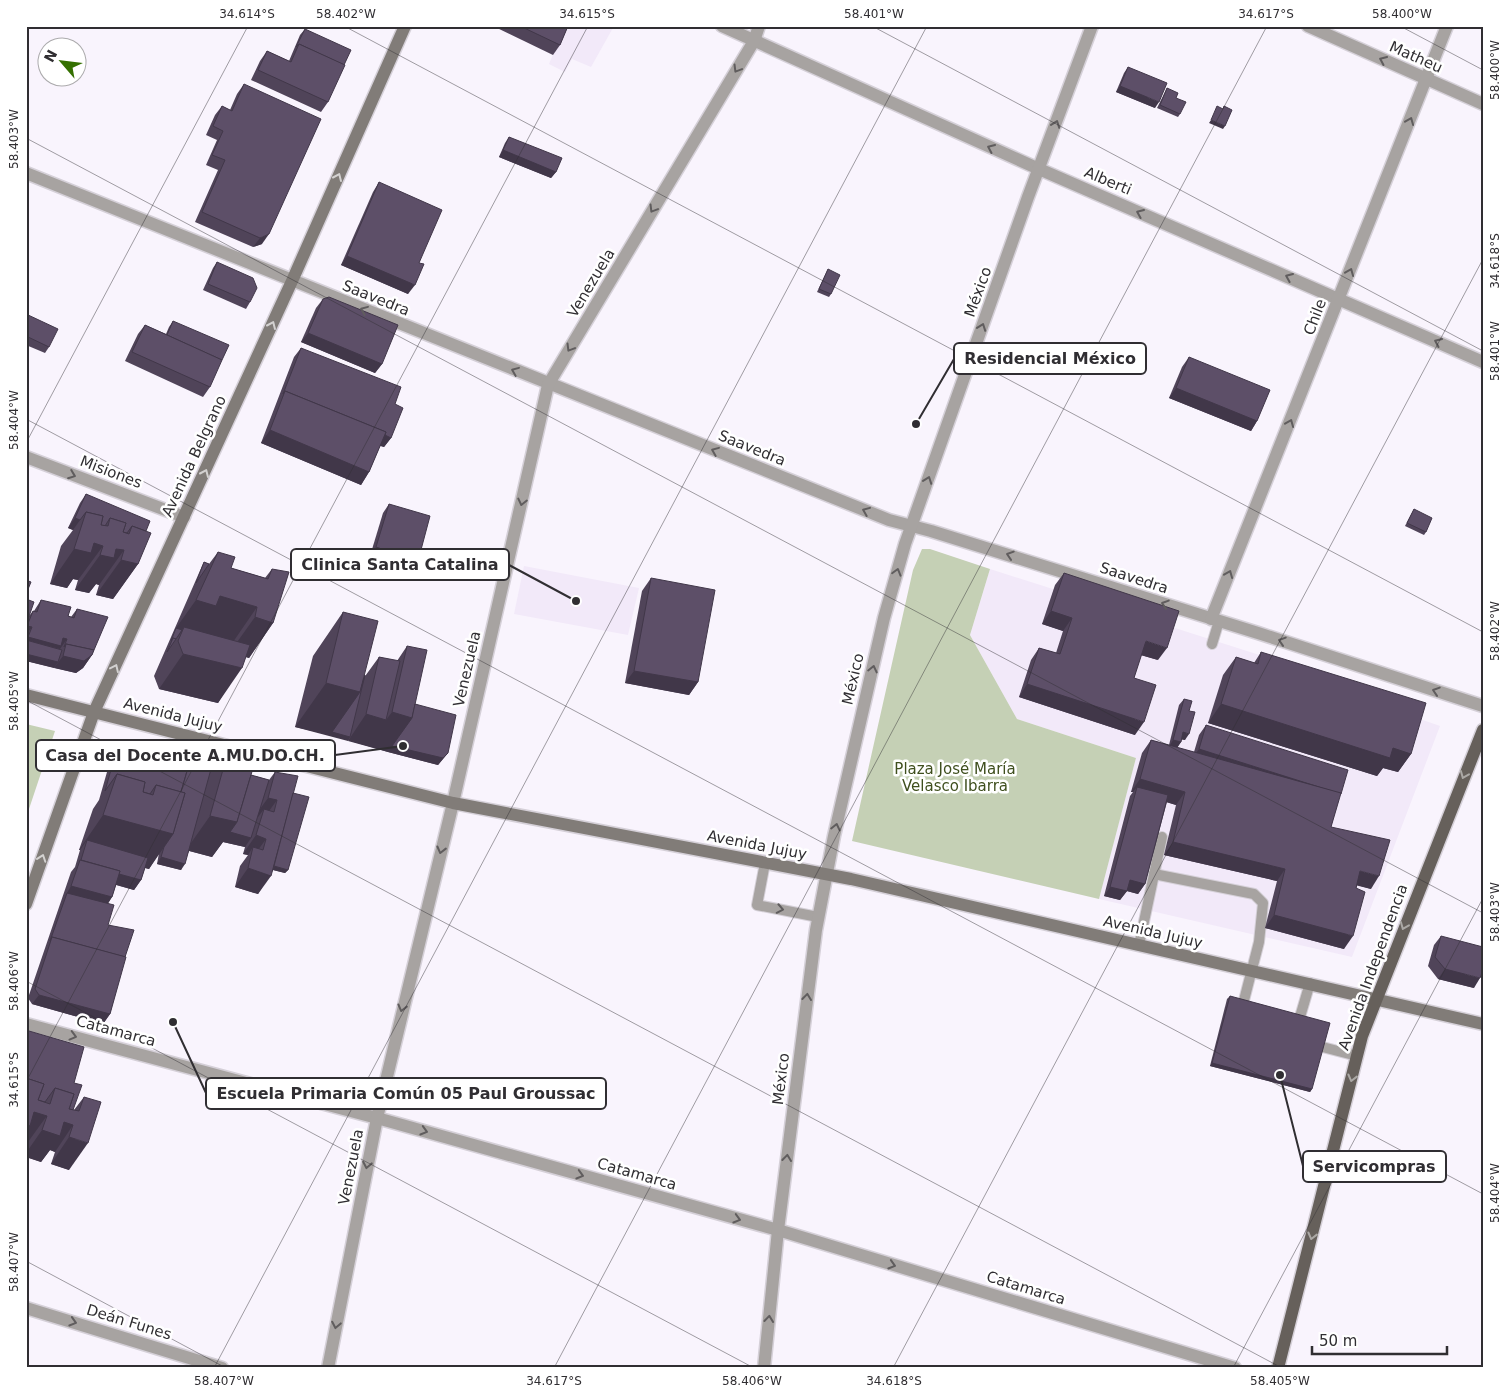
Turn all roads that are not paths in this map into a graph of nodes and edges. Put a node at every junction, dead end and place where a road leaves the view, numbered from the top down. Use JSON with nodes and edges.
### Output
{"nodes":[{"id":1,"x":405,"y":26,"type":"edge"},
{"id":2,"x":722,"y":26,"type":"edge"},
{"id":3,"x":759,"y":26,"type":"edge"},
{"id":4,"x":1092,"y":26,"type":"edge"},
{"id":5,"x":1308,"y":26,"type":"edge"},
{"id":6,"x":1447,"y":26,"type":"edge"},
{"id":7,"x":754,"y":41,"type":"junction"},
{"id":8,"x":1427,"y":80,"type":"junction"},
{"id":9,"x":1483,"y":104,"type":"edge"},
{"id":10,"x":1039,"y":169,"type":"junction"},
{"id":11,"x":26,"y":173,"type":"edge"},
{"id":12,"x":292,"y":281,"type":"junction"},
{"id":13,"x":1339,"y":298,"type":"junction"},
{"id":14,"x":1483,"y":362,"type":"edge"},
{"id":15,"x":548,"y":384,"type":"junction"},
{"id":16,"x":26,"y":457,"type":"edge"},
{"id":17,"x":184,"y":518,"type":"junction"},
{"id":18,"x":912,"y":526,"type":"junction"},
{"id":19,"x":1215,"y":620,"type":"junction"},
{"id":20,"x":1212,"y":644,"type":"dead end"},
{"id":21,"x":26,"y":695,"type":"edge"},
{"id":22,"x":1483,"y":706,"type":"edge"},
{"id":23,"x":94,"y":712,"type":"junction"},
{"id":24,"x":1483,"y":730,"type":"edge"},
{"id":25,"x":453,"y":803,"type":"junction"},
{"id":26,"x":1162,"y":837,"type":"edge"},
{"id":27,"x":765,"y":863,"type":"junction"},
{"id":28,"x":1154,"y":874,"type":"junction"},
{"id":29,"x":826,"y":875,"type":"junction"},
{"id":30,"x":26,"y":904,"type":"edge"},
{"id":31,"x":818,"y":917,"type":"junction"},
{"id":32,"x":1139,"y":945,"type":"junction"},
{"id":33,"x":1252,"y":970,"type":"junction"},
{"id":34,"x":1310,"y":983,"type":"junction"},
{"id":35,"x":1376,"y":998,"type":"junction"},
{"id":36,"x":26,"y":1024,"type":"edge"},
{"id":37,"x":1483,"y":1024,"type":"edge"},
{"id":38,"x":1237,"y":1025,"type":"edge"},
{"id":39,"x":1357,"y":1056,"type":"junction"},
{"id":40,"x":377,"y":1118,"type":"junction"},
{"id":41,"x":778,"y":1230,"type":"junction"},
{"id":42,"x":26,"y":1308,"type":"edge"},
{"id":43,"x":222,"y":1368,"type":"edge"},
{"id":44,"x":328,"y":1368,"type":"edge"},
{"id":45,"x":764,"y":1368,"type":"edge"},
{"id":46,"x":1235,"y":1368,"type":"edge"},
{"id":47,"x":1278,"y":1368,"type":"edge"}],
"edges":[{"from":12,"to":1,"type":"main road","name":"Avenida Belgrano","one_way":true},
{"from":2,"to":7,"type":"street","name":"Alberti"},
{"from":3,"to":7,"type":"street","name":"Venezuela"},
{"from":10,"to":4,"type":"street","name":"México","one_way":true},
{"from":8,"to":5,"type":"street","name":"Matheu","one_way":true},
{"from":6,"to":8,"type":"street","name":"Chile"},
{"from":10,"to":7,"type":"street","name":"Alberti","one_way":true},
{"from":7,"to":15,"type":"street","name":"Venezuela","one_way":true},
{"from":8,"to":9,"type":"street","name":"Matheu"},
{"from":13,"to":8,"type":"street","name":"Chile","one_way":true},
{"from":13,"to":10,"type":"street","name":"Alberti","one_way":true},
{"from":18,"to":10,"type":"street","name":"México","one_way":true},
{"from":11,"to":12,"type":"street","name":"Saavedra"},
{"from":15,"to":12,"type":"street","name":"Saavedra","one_way":true},
{"from":17,"to":12,"type":"main road","name":"Avenida Belgrano","one_way":true},
{"from":14,"to":13,"type":"street","name":"Alberti","one_way":true},
{"from":19,"to":13,"type":"street","name":"Chile","one_way":true},
{"from":18,"to":15,"type":"street","name":"Saavedra","one_way":true},
{"from":15,"to":25,"type":"street","name":"Venezuela","one_way":true},
{"from":16,"to":17,"type":"street","name":"Misiones","one_way":true},
{"from":23,"to":17,"type":"main road","name":"Avenida Belgrano","one_way":true},
{"from":19,"to":18,"type":"street","name":"Saavedra","one_way":true},
{"from":29,"to":18,"type":"street","name":"México","one_way":true},
{"from":19,"to":20,"type":"lane"},
{"from":22,"to":19,"type":"street","name":"Saavedra","one_way":true},
{"from":21,"to":23,"type":"main road","name":"Avenida Jujuy"},
{"from":23,"to":25,"type":"main road","name":"Avenida Jujuy"},
{"from":30,"to":23,"type":"main road","name":"Avenida Belgrano","one_way":true},
{"from":24,"to":35,"type":"main road","name":"Avenida Independencia","one_way":true},
{"from":25,"to":27,"type":"main road","name":"Avenida Jujuy"},
{"from":25,"to":40,"type":"street","name":"Venezuela","one_way":true},
{"from":26,"to":28,"type":"lane"},
{"from":27,"to":29,"type":"main road","name":"Avenida Jujuy"},
{"from":27,"to":31,"type":"lane","one_way":true},
{"from":28,"to":32,"type":"lane"},
{"from":28,"to":33,"type":"lane"},
{"from":29,"to":31,"type":"street","name":"México"},
{"from":29,"to":32,"type":"main road","name":"Avenida Jujuy"},
{"from":41,"to":31,"type":"street","name":"México","one_way":true},
{"from":32,"to":33,"type":"main road","name":"Avenida Jujuy"},
{"from":33,"to":34,"type":"main road","name":"Avenida Jujuy"},
{"from":33,"to":38,"type":"lane"},
{"from":34,"to":35,"type":"main road","name":"Avenida Jujuy"},
{"from":34,"to":39,"type":"lane"},
{"from":35,"to":37,"type":"main road","name":"Avenida Jujuy"},
{"from":35,"to":39,"type":"main road","name":"Avenida Independencia"},
{"from":36,"to":40,"type":"street","name":"Catamarca","one_way":true},
{"from":39,"to":47,"type":"main road","name":"Avenida Independencia","one_way":true},
{"from":40,"to":41,"type":"street","name":"Catamarca","one_way":true},
{"from":40,"to":44,"type":"street","name":"Venezuela","one_way":true},
{"from":45,"to":41,"type":"street","name":"México","one_way":true},
{"from":41,"to":46,"type":"street","name":"Catamarca","one_way":true},
{"from":42,"to":43,"type":"street","name":"Deán Funes","one_way":true}]}
